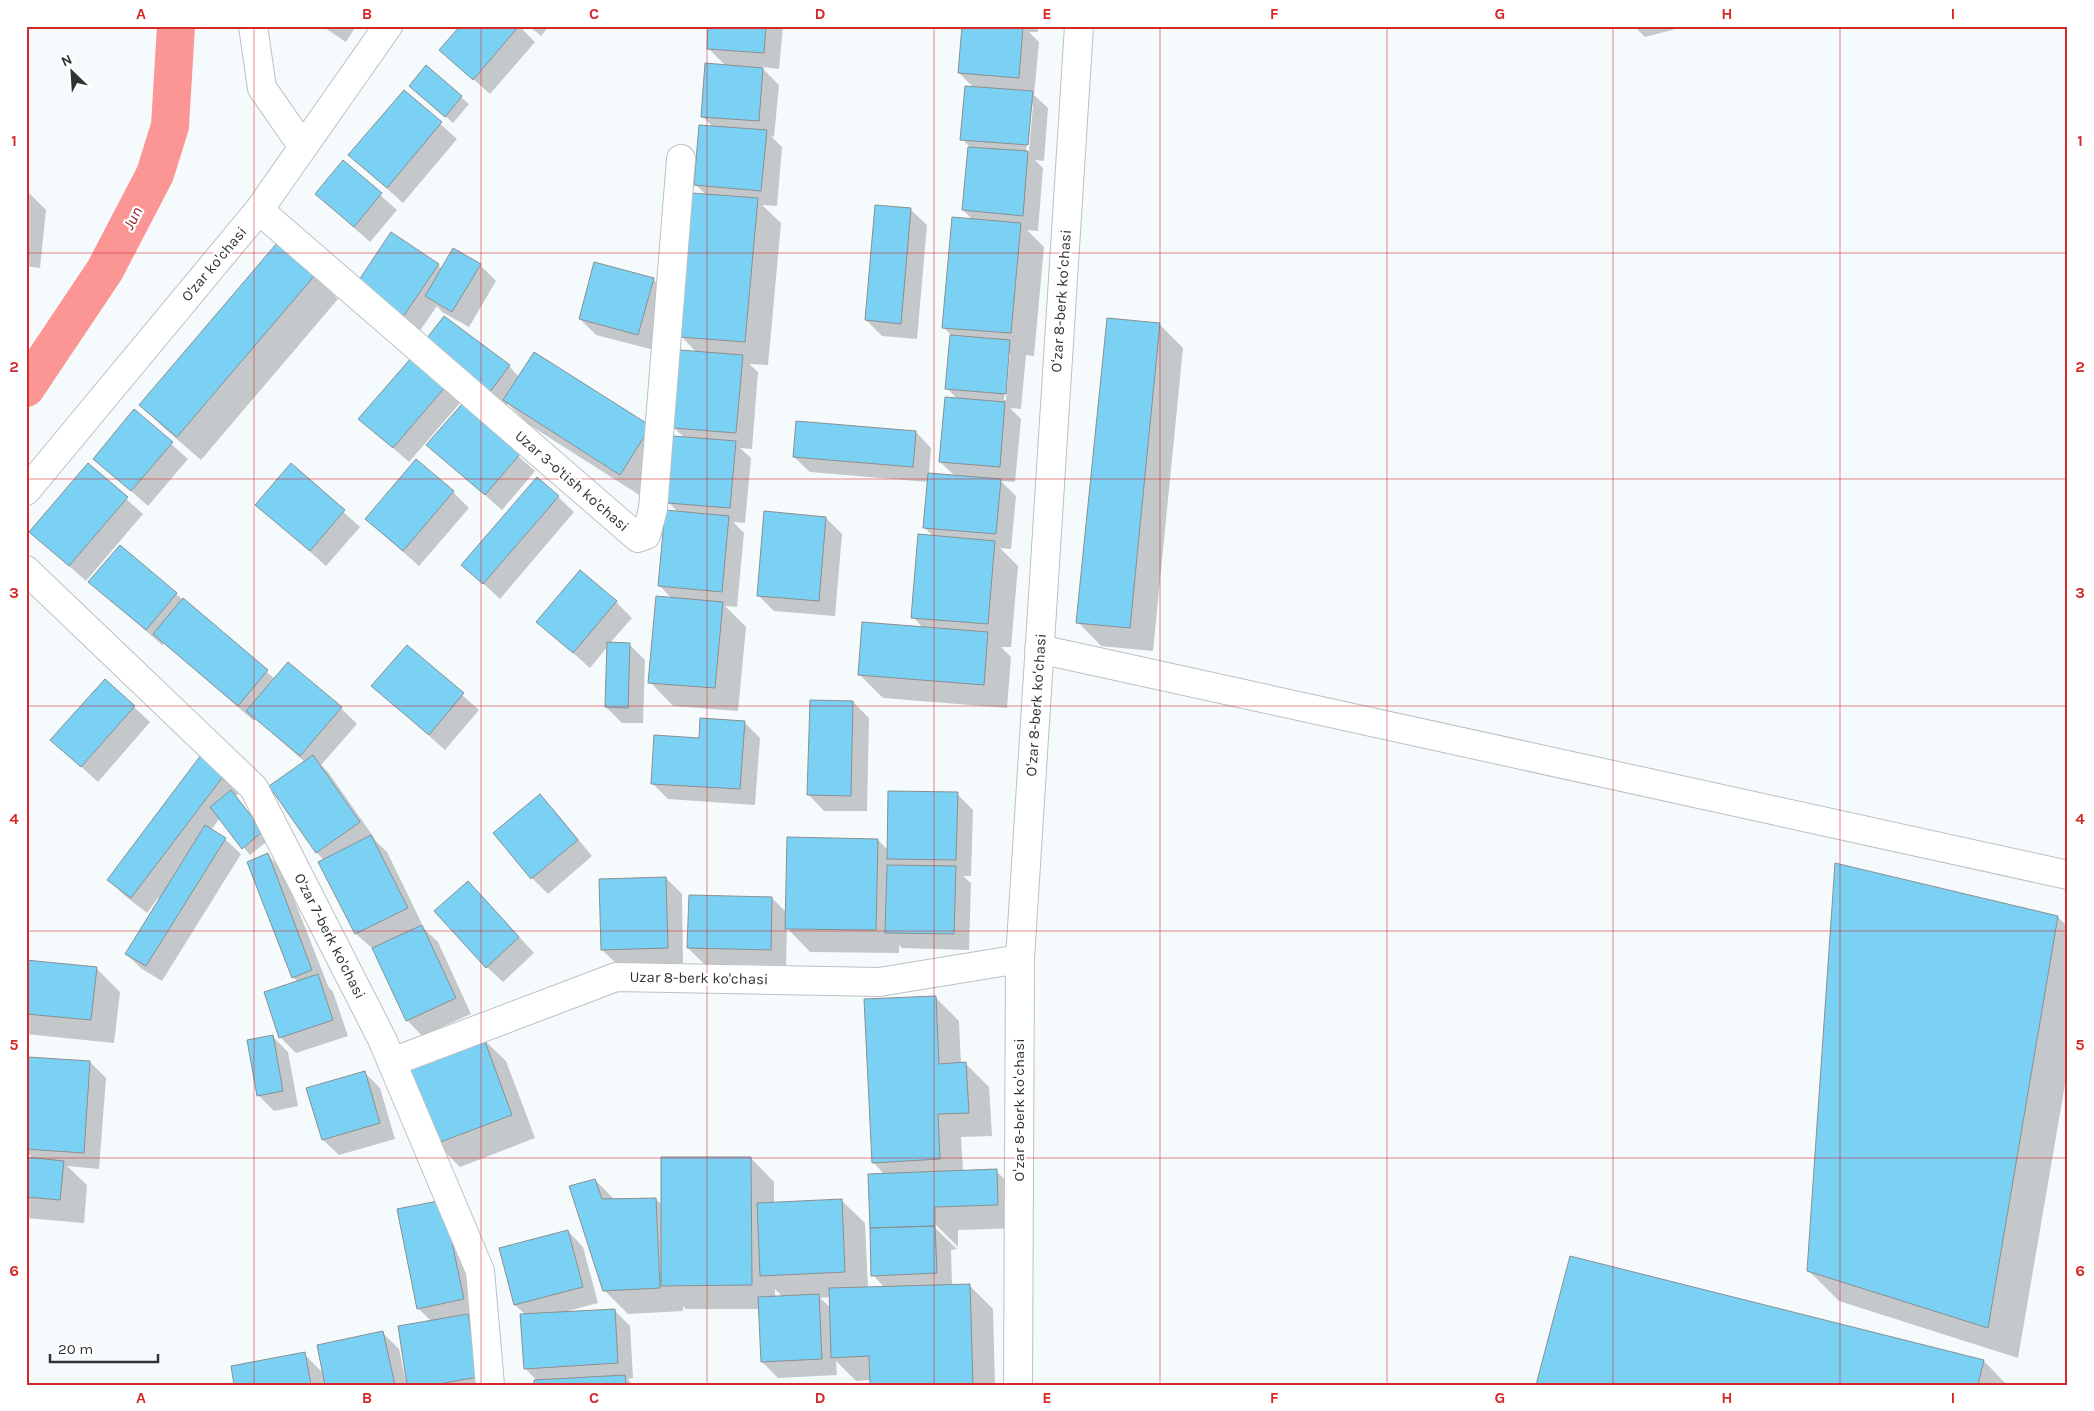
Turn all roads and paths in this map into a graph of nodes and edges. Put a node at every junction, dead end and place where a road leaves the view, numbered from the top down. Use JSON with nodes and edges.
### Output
{"nodes":[{"id":1,"x":253,"y":26,"type":"edge"},
{"id":2,"x":388,"y":26,"type":"edge"},
{"id":3,"x":1078,"y":26,"type":"edge"},
{"id":4,"x":303,"y":147,"type":"junction"},
{"id":5,"x":681,"y":159,"type":"dead end"},
{"id":6,"x":258,"y":210,"type":"junction"},
{"id":7,"x":26,"y":491,"type":"edge"},
{"id":8,"x":26,"y":570,"type":"edge"},
{"id":9,"x":1039,"y":649,"type":"junction"},
{"id":10,"x":2068,"y":875,"type":"edge"},
{"id":11,"x":1020,"y":959,"type":"junction"},
{"id":12,"x":392,"y":1062,"type":"junction"},
{"id":13,"x":490,"y":1385,"type":"edge"},
{"id":14,"x":1018,"y":1385,"type":"edge"}],
"edges":[{"from":1,"to":4,"type":"street"},
{"from":2,"to":4,"type":"street","name":"O'zar ko'chasi"},
{"from":3,"to":9,"type":"street","name":"Oʻzar 8-berk koʻchasi"},
{"from":4,"to":6,"type":"street","name":"O'zar ko'chasi"},
{"from":5,"to":6,"type":"street","name":"Uzar 3-o'tish ko'chasi"},
{"from":6,"to":7,"type":"street","name":"O'zar ko'chasi"},
{"from":8,"to":12,"type":"street","name":"O'zar 7-berk ko'chasi"},
{"from":9,"to":10,"type":"street"},
{"from":9,"to":11,"type":"street","name":"Oʻzar 8-berk koʻchasi"},
{"from":11,"to":12,"type":"street","name":"Uzar 8-berk ko'chasi"},
{"from":11,"to":14,"type":"street","name":"Oʻzar 8-berk koʻchasi"},
{"from":12,"to":13,"type":"street","name":"O'zar 7-berk ko'chasi"}]}
